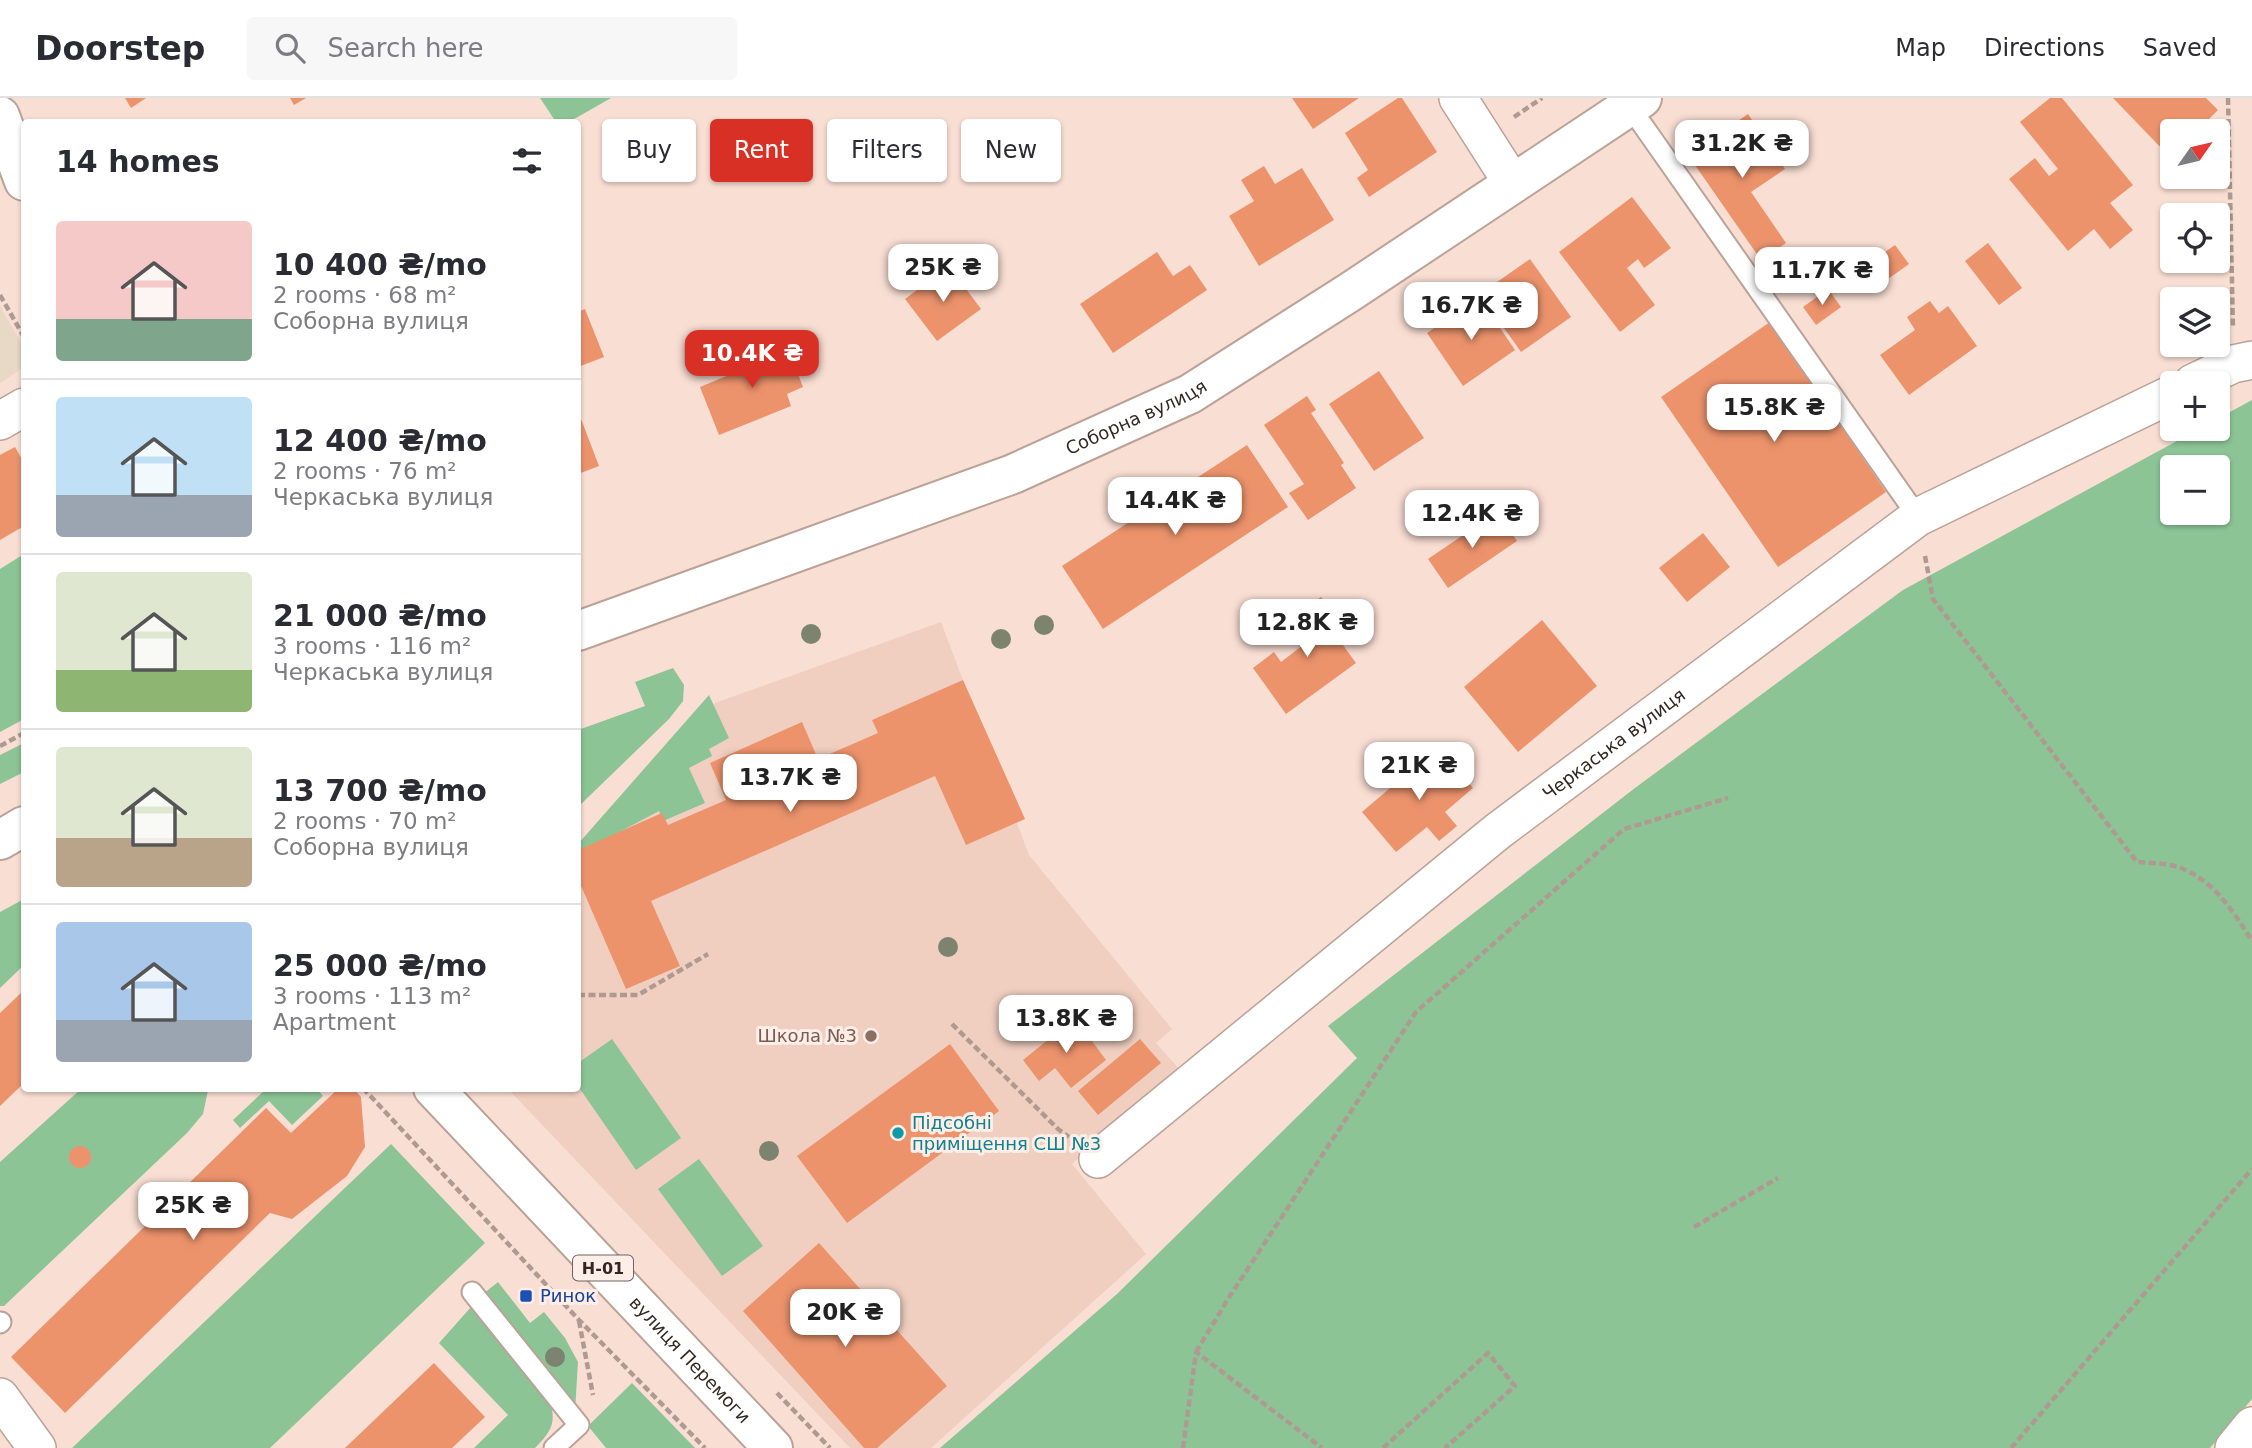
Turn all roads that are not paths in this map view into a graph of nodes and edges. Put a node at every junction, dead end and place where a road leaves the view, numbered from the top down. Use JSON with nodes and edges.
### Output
{"nodes":[{"id":1,"x":1458,"y":98,"type":"edge"},
{"id":2,"x":1636,"y":102,"type":"edge"},
{"id":3,"x":0,"y":116,"type":"edge"},
{"id":4,"x":21,"y":173,"type":"edge"},
{"id":5,"x":1513,"y":184,"type":"junction"},
{"id":6,"x":2243,"y":362,"type":"edge"},
{"id":7,"x":2222,"y":371,"type":"edge"},
{"id":8,"x":2160,"y":400,"type":"edge"},
{"id":9,"x":21,"y":409,"type":"edge"},
{"id":10,"x":0,"y":421,"type":"edge"},
{"id":11,"x":1918,"y":517,"type":"junction"},
{"id":12,"x":581,"y":630,"type":"edge"},
{"id":13,"x":21,"y":828,"type":"edge"},
{"id":14,"x":0,"y":840,"type":"edge"},
{"id":15,"x":437,"y":1092,"type":"edge"},
{"id":16,"x":1098,"y":1159,"type":"road end"},
{"id":17,"x":472,"y":1292,"type":"dead end"},
{"id":18,"x":0,"y":1397,"type":"edge"},
{"id":19,"x":2252,"y":1426,"type":"edge"},
{"id":20,"x":37,"y":1448,"type":"edge"},
{"id":21,"x":554,"y":1448,"type":"edge"},
{"id":22,"x":774,"y":1448,"type":"edge"},
{"id":23,"x":2234,"y":1448,"type":"edge"}],
"edges":[{"from":1,"to":5,"type":"street"},
{"from":2,"to":5,"type":"main road","name":"Соборна вулиця"},
{"from":2,"to":11,"type":"lane"},
{"from":3,"to":4,"type":"main road"},
{"from":5,"to":12,"type":"main road","name":"Соборна вулиця"},
{"from":6,"to":7,"type":"street"},
{"from":8,"to":11,"type":"street","name":"Черкаська вулиця"},
{"from":9,"to":10,"type":"street"},
{"from":11,"to":16,"type":"street","name":"Черкаська вулиця"},
{"from":13,"to":14,"type":"main road"},
{"from":15,"to":22,"type":"main road","name":"вулиця Перемоги","number":"Н-01"},
{"from":17,"to":21,"type":"lane"},
{"from":18,"to":20,"type":"street"},
{"from":19,"to":23,"type":"street"}]}
